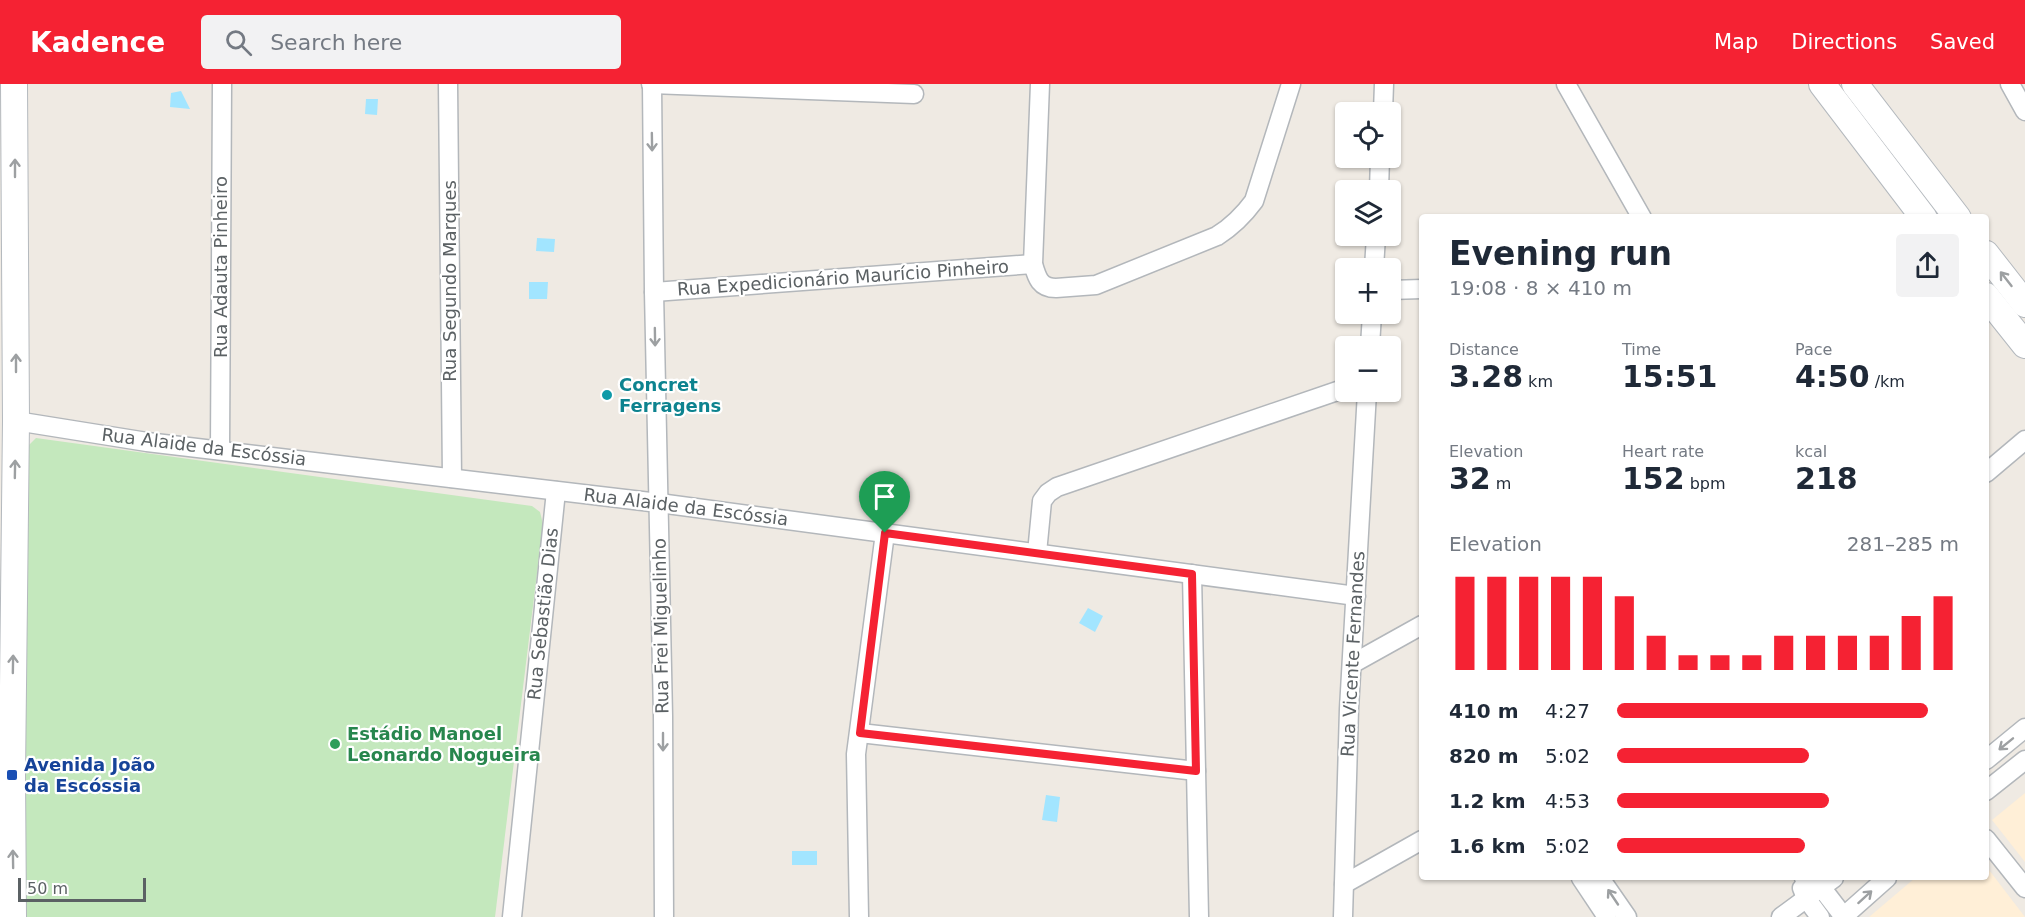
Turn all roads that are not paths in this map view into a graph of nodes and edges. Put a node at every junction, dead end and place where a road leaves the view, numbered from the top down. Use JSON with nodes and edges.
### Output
{"nodes":[{"id":1,"x":14,"y":84,"type":"edge"},
{"id":2,"x":222,"y":84,"type":"edge"},
{"id":3,"x":448,"y":84,"type":"edge"},
{"id":4,"x":652,"y":84,"type":"edge"},
{"id":5,"x":1040,"y":84,"type":"edge"},
{"id":6,"x":1291,"y":84,"type":"edge"},
{"id":7,"x":1384,"y":84,"type":"edge"},
{"id":8,"x":1566,"y":84,"type":"edge"},
{"id":9,"x":1823,"y":84,"type":"edge"},
{"id":10,"x":1855,"y":84,"type":"edge"},
{"id":11,"x":2010,"y":84,"type":"edge"},
{"id":12,"x":914,"y":94,"type":"dead end"},
{"id":13,"x":1383,"y":102,"type":"edge"},
{"id":14,"x":2025,"y":111,"type":"edge"},
{"id":15,"x":1894,"y":178,"type":"junction"},
{"id":16,"x":1640,"y":214,"type":"edge"},
{"id":17,"x":1921,"y":214,"type":"edge"},
{"id":18,"x":1955,"y":214,"type":"edge"},
{"id":19,"x":1955,"y":214,"type":"edge"},
{"id":20,"x":1989,"y":258,"type":"edge"},
{"id":21,"x":1033,"y":264,"type":"junction"},
{"id":22,"x":1419,"y":289,"type":"edge"},
{"id":23,"x":1401,"y":290,"type":"edge"},
{"id":24,"x":654,"y":292,"type":"junction"},
{"id":25,"x":1989,"y":300,"type":"edge"},
{"id":26,"x":2025,"y":304,"type":"edge"},
{"id":27,"x":2025,"y":345,"type":"edge"},
{"id":28,"x":1335,"y":392,"type":"edge"},
{"id":29,"x":1366,"y":402,"type":"edge"},
{"id":30,"x":16,"y":421,"type":"junction"},
{"id":31,"x":2025,"y":440,"type":"edge"},
{"id":32,"x":220,"y":450,"type":"junction"},
{"id":33,"x":1989,"y":470,"type":"edge"},
{"id":34,"x":452,"y":478,"type":"junction"},
{"id":35,"x":556,"y":491,"type":"junction"},
{"id":36,"x":659,"y":503,"type":"junction"},
{"id":37,"x":885,"y":533,"type":"junction"},
{"id":38,"x":1037,"y":553,"type":"junction"},
{"id":39,"x":1192,"y":574,"type":"junction"},
{"id":40,"x":1356,"y":596,"type":"junction"},
{"id":41,"x":1419,"y":627,"type":"edge"},
{"id":42,"x":1352,"y":664,"type":"junction"},
{"id":43,"x":2025,"y":728,"type":"edge"},
{"id":44,"x":860,"y":733,"type":"junction"},
{"id":45,"x":1989,"y":758,"type":"edge"},
{"id":46,"x":2025,"y":760,"type":"edge"},
{"id":47,"x":1196,"y":771,"type":"junction"},
{"id":48,"x":1989,"y":789,"type":"edge"},
{"id":49,"x":1419,"y":842,"type":"edge"},
{"id":50,"x":1989,"y":843,"type":"edge"},
{"id":51,"x":1582,"y":880,"type":"edge"},
{"id":52,"x":1601,"y":880,"type":"edge"},
{"id":53,"x":1802,"y":880,"type":"edge"},
{"id":54,"x":1807,"y":880,"type":"edge"},
{"id":55,"x":1885,"y":880,"type":"edge"},
{"id":56,"x":1344,"y":884,"type":"junction"},
{"id":57,"x":1820,"y":888,"type":"edge"},
{"id":58,"x":2025,"y":888,"type":"edge"},
{"id":59,"x":13,"y":917,"type":"edge"},
{"id":60,"x":512,"y":917,"type":"edge"},
{"id":61,"x":664,"y":917,"type":"edge"},
{"id":62,"x":859,"y":917,"type":"edge"},
{"id":63,"x":1199,"y":917,"type":"edge"},
{"id":64,"x":1343,"y":917,"type":"edge"},
{"id":65,"x":1607,"y":917,"type":"edge"},
{"id":66,"x":1627,"y":917,"type":"edge"},
{"id":67,"x":1781,"y":917,"type":"edge"},
{"id":68,"x":1820,"y":917,"type":"edge"},
{"id":69,"x":1844,"y":917,"type":"edge"}],
"edges":[{"from":30,"to":1,"type":"main road","one_way":true},
{"from":2,"to":32,"type":"street","name":"Rua Adauta Pinheiro"},
{"from":3,"to":34,"type":"street","name":"Rua Segundo Marques"},
{"from":4,"to":12,"type":"street"},
{"from":4,"to":24,"type":"street","name":"Rua Frei Miguelinho","one_way":true},
{"from":5,"to":21,"type":"street"},
{"from":6,"to":21,"type":"street"},
{"from":7,"to":13,"type":"street"},
{"from":8,"to":16,"type":"street"},
{"from":9,"to":10,"type":"main road"},
{"from":9,"to":15,"type":"main road"},
{"from":10,"to":18,"type":"main road"},
{"from":11,"to":14,"type":"street"},
{"from":15,"to":17,"type":"main road"},
{"from":15,"to":19,"type":"main road"},
{"from":26,"to":20,"type":"main road","one_way":true},
{"from":21,"to":24,"type":"street","name":"Rua Expedicionário Maurício Pinheiro"},
{"from":22,"to":23,"type":"street"},
{"from":24,"to":36,"type":"street","name":"Rua Frei Miguelinho","one_way":true},
{"from":25,"to":27,"type":"main road"},
{"from":28,"to":38,"type":"street"},
{"from":29,"to":40,"type":"street","name":"Rua Vicente Fernandes"},
{"from":30,"to":32,"type":"street","name":"Rua Alaide da Escóssia"},
{"from":59,"to":30,"type":"main road","one_way":true},
{"from":31,"to":33,"type":"street"},
{"from":32,"to":34,"type":"street","name":"Rua Alaide da Escóssia"},
{"from":34,"to":35,"type":"street","name":"Rua Alaide da Escóssia"},
{"from":35,"to":36,"type":"street","name":"Rua Alaide da Escóssia"},
{"from":35,"to":60,"type":"street","name":"Rua Sebastião Dias"},
{"from":36,"to":37,"type":"street","name":"Rua Alaide da Escóssia"},
{"from":36,"to":61,"type":"street","name":"Rua Frei Miguelinho","one_way":true},
{"from":37,"to":38,"type":"street","name":"Rua Alaide da Escóssia"},
{"from":37,"to":44,"type":"street"},
{"from":38,"to":39,"type":"street","name":"Rua Alaide da Escóssia"},
{"from":39,"to":40,"type":"street","name":"Rua Alaide da Escóssia"},
{"from":39,"to":47,"type":"street"},
{"from":40,"to":42,"type":"street","name":"Rua Vicente Fernandes"},
{"from":41,"to":42,"type":"street"},
{"from":42,"to":56,"type":"street","name":"Rua Vicente Fernandes"},
{"from":43,"to":45,"type":"street","one_way":true},
{"from":44,"to":47,"type":"street"},
{"from":44,"to":62,"type":"street"},
{"from":46,"to":48,"type":"street"},
{"from":47,"to":63,"type":"street"},
{"from":49,"to":56,"type":"street"},
{"from":50,"to":58,"type":"street"},
{"from":51,"to":65,"type":"street"},
{"from":66,"to":52,"type":"street","one_way":true},
{"from":53,"to":57,"type":"street"},
{"from":54,"to":57,"type":"street"},
{"from":69,"to":55,"type":"street","one_way":true},
{"from":56,"to":64,"type":"street","name":"Rua Vicente Fernandes"},
{"from":57,"to":67,"type":"street"},
{"from":57,"to":68,"type":"street"},
{"from":57,"to":69,"type":"street"}]}
